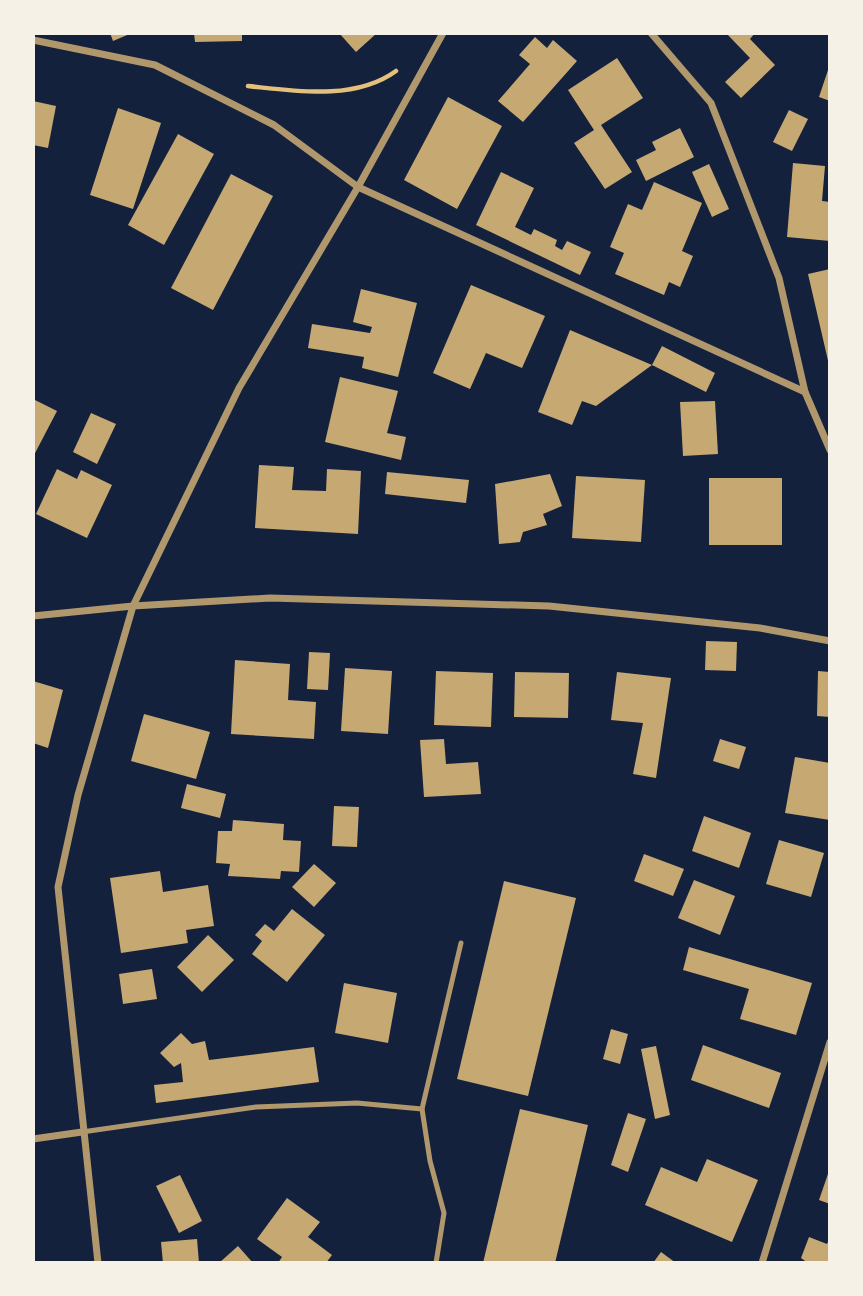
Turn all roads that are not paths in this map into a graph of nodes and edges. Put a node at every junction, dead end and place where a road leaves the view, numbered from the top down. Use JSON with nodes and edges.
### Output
{"nodes":[{"id":1,"x":443,"y":33,"type":"edge"},
{"id":2,"x":651,"y":33,"type":"edge"},
{"id":3,"x":33,"y":40,"type":"edge"},
{"id":4,"x":358,"y":187,"type":"junction"},
{"id":5,"x":805,"y":392,"type":"junction"},
{"id":6,"x":830,"y":450,"type":"edge"},
{"id":7,"x":133,"y":606,"type":"junction"},
{"id":8,"x":33,"y":617,"type":"edge"},
{"id":9,"x":830,"y":641,"type":"edge"},
{"id":10,"x":461,"y":943,"type":"dead end"},
{"id":11,"x":830,"y":1042,"type":"edge"},
{"id":12,"x":422,"y":1109,"type":"junction"},
{"id":13,"x":82,"y":1132,"type":"junction"},
{"id":14,"x":33,"y":1139,"type":"edge"},
{"id":15,"x":98,"y":1263,"type":"edge"},
{"id":16,"x":436,"y":1263,"type":"edge"},
{"id":17,"x":762,"y":1263,"type":"edge"}],
"edges":[{"from":1,"to":4,"type":"street"},
{"from":2,"to":5,"type":"street"},
{"from":3,"to":4,"type":"street"},
{"from":4,"to":5,"type":"street"},
{"from":4,"to":7,"type":"street"},
{"from":5,"to":6,"type":"street"},
{"from":7,"to":8,"type":"street"},
{"from":7,"to":9,"type":"street"},
{"from":7,"to":13,"type":"street"},
{"from":10,"to":12,"type":"lane"},
{"from":11,"to":17,"type":"street"},
{"from":12,"to":13,"type":"lane"},
{"from":12,"to":16,"type":"lane"},
{"from":13,"to":14,"type":"street"},
{"from":13,"to":15,"type":"street"}]}
